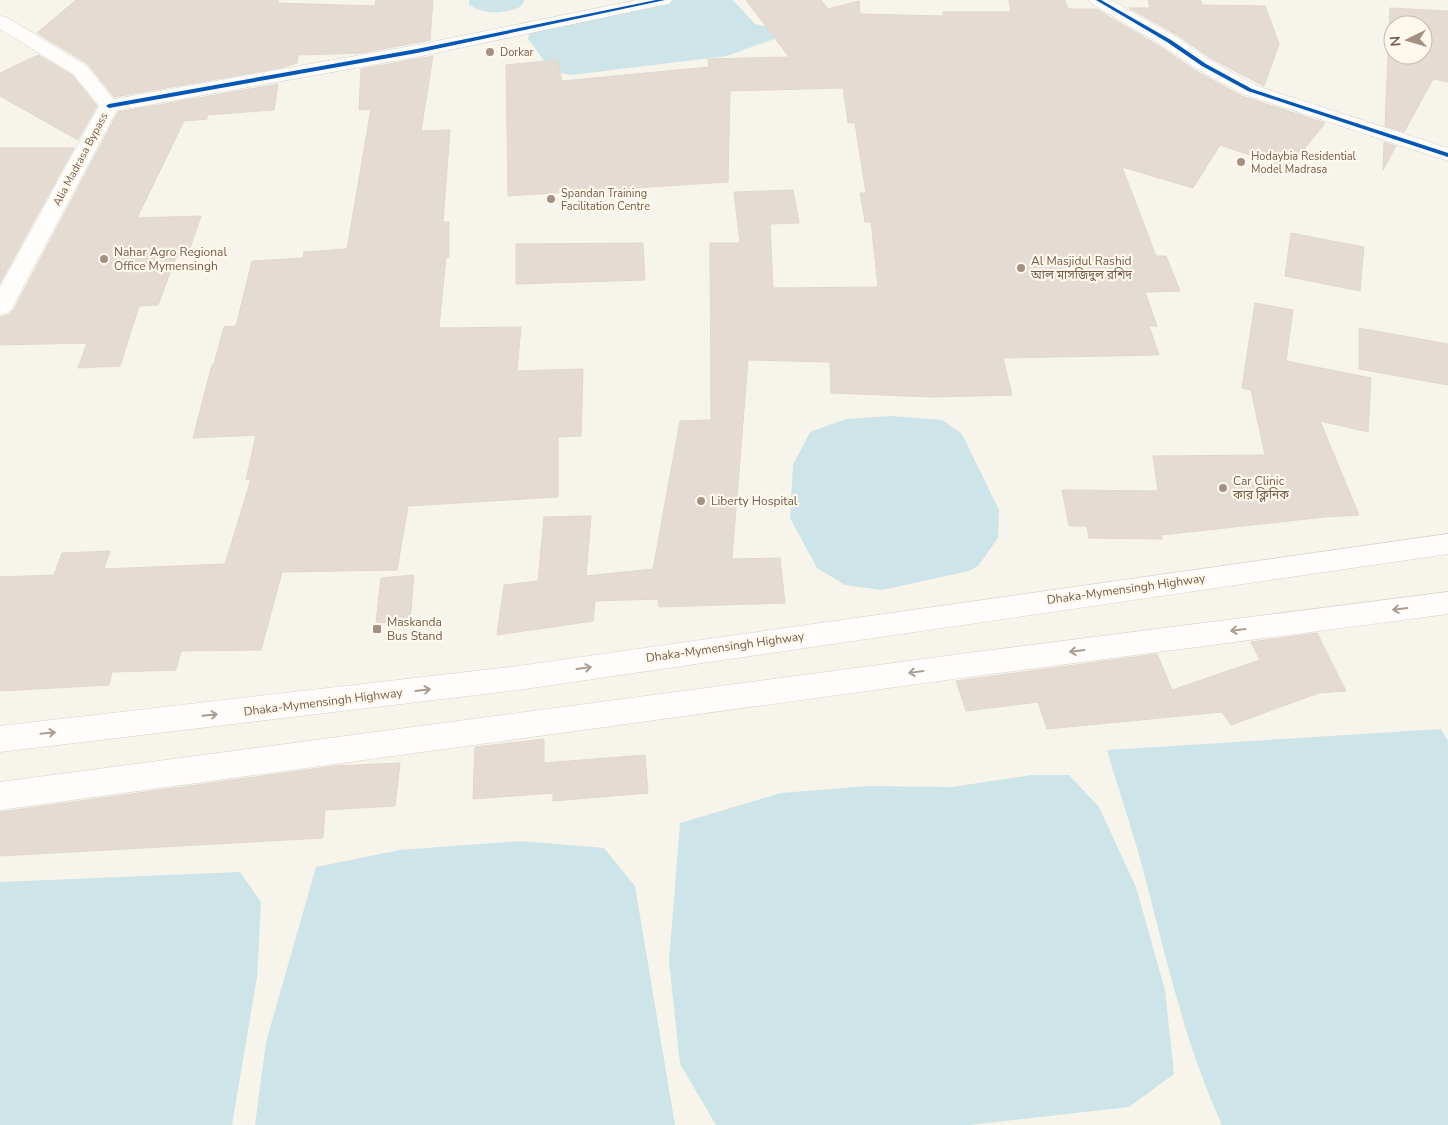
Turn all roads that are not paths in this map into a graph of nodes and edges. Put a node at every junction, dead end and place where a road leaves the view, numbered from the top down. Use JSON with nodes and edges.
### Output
{"nodes":[{"id":1,"x":663,"y":0,"type":"edge"},
{"id":2,"x":1098,"y":0,"type":"edge"},
{"id":3,"x":0,"y":21,"type":"edge"},
{"id":4,"x":109,"y":106,"type":"junction"},
{"id":5,"x":1448,"y":155,"type":"edge"},
{"id":6,"x":0,"y":308,"type":"edge"},
{"id":7,"x":1448,"y":544,"type":"edge"},
{"id":8,"x":1448,"y":603,"type":"edge"},
{"id":9,"x":0,"y":739,"type":"edge"},
{"id":10,"x":0,"y":796,"type":"edge"}],
"edges":[{"from":1,"to":4,"type":"main road"},
{"from":2,"to":5,"type":"main road"},
{"from":3,"to":4,"type":"main road","name":"Alia Madrasa Bypass"},
{"from":4,"to":6,"type":"main road","name":"Alia Madrasa Bypass"},
{"from":9,"to":7,"type":"main road","name":"Dhaka-Mymensingh Highway","one_way":true},
{"from":8,"to":10,"type":"main road","one_way":true}]}
